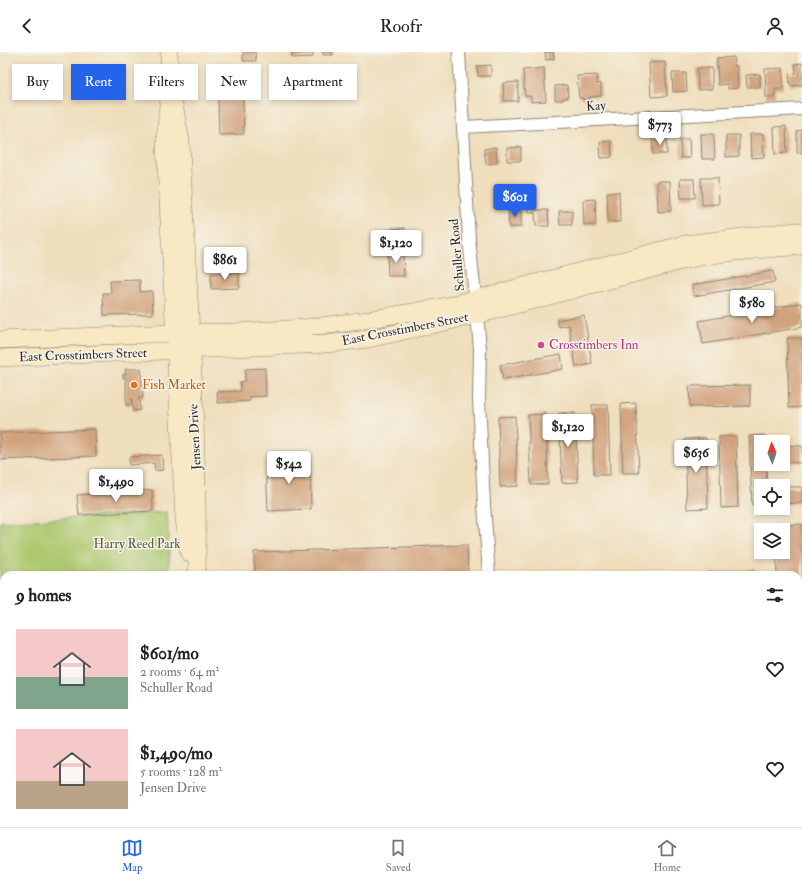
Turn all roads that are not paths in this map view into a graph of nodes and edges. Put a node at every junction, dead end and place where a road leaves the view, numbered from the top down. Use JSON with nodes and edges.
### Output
{"nodes":[{"id":1,"x":169,"y":52,"type":"edge"},
{"id":2,"x":459,"y":52,"type":"edge"},
{"id":3,"x":802,"y":109,"type":"edge"},
{"id":4,"x":463,"y":127,"type":"junction"},
{"id":5,"x":802,"y":231,"type":"edge"},
{"id":6,"x":791,"y":242,"type":"edge"},
{"id":7,"x":476,"y":307,"type":"junction"},
{"id":8,"x":364,"y":320,"type":"junction"},
{"id":9,"x":182,"y":333,"type":"junction"},
{"id":10,"x":0,"y":340,"type":"edge"},
{"id":11,"x":363,"y":340,"type":"junction"},
{"id":12,"x":183,"y":351,"type":"junction"},
{"id":13,"x":0,"y":358,"type":"edge"},
{"id":14,"x":190,"y":571,"type":"edge"},
{"id":15,"x":197,"y":571,"type":"edge"},
{"id":16,"x":489,"y":571,"type":"edge"}],
"edges":[{"from":1,"to":9,"type":"main road","name":"Jensen Drive"},
{"from":2,"to":4,"type":"street","name":"Schuller Road"},
{"from":3,"to":4,"type":"street","name":"Kay"},
{"from":4,"to":7,"type":"street","name":"Schuller Road"},
{"from":5,"to":6,"type":"main road","name":"East Crosstimbers Street"},
{"from":6,"to":7,"type":"main road","name":"East Crosstimbers Street"},
{"from":7,"to":8,"type":"main road","name":"East Crosstimbers Street"},
{"from":7,"to":11,"type":"main road","name":"East Crosstimbers Street"},
{"from":7,"to":16,"type":"street","name":"Schuller Road"},
{"from":8,"to":9,"type":"main road","name":"East Crosstimbers Street"},
{"from":8,"to":11,"type":"main road"},
{"from":9,"to":10,"type":"main road","name":"East Crosstimbers Street"},
{"from":9,"to":12,"type":"main road","name":"Jensen Drive"},
{"from":11,"to":12,"type":"main road","name":"East Crosstimbers Street"},
{"from":12,"to":13,"type":"main road","name":"East Crosstimbers Street"},
{"from":12,"to":14,"type":"main road","name":"Jensen Drive"},
{"from":12,"to":15,"type":"main road","name":"Jensen Drive"}]}
